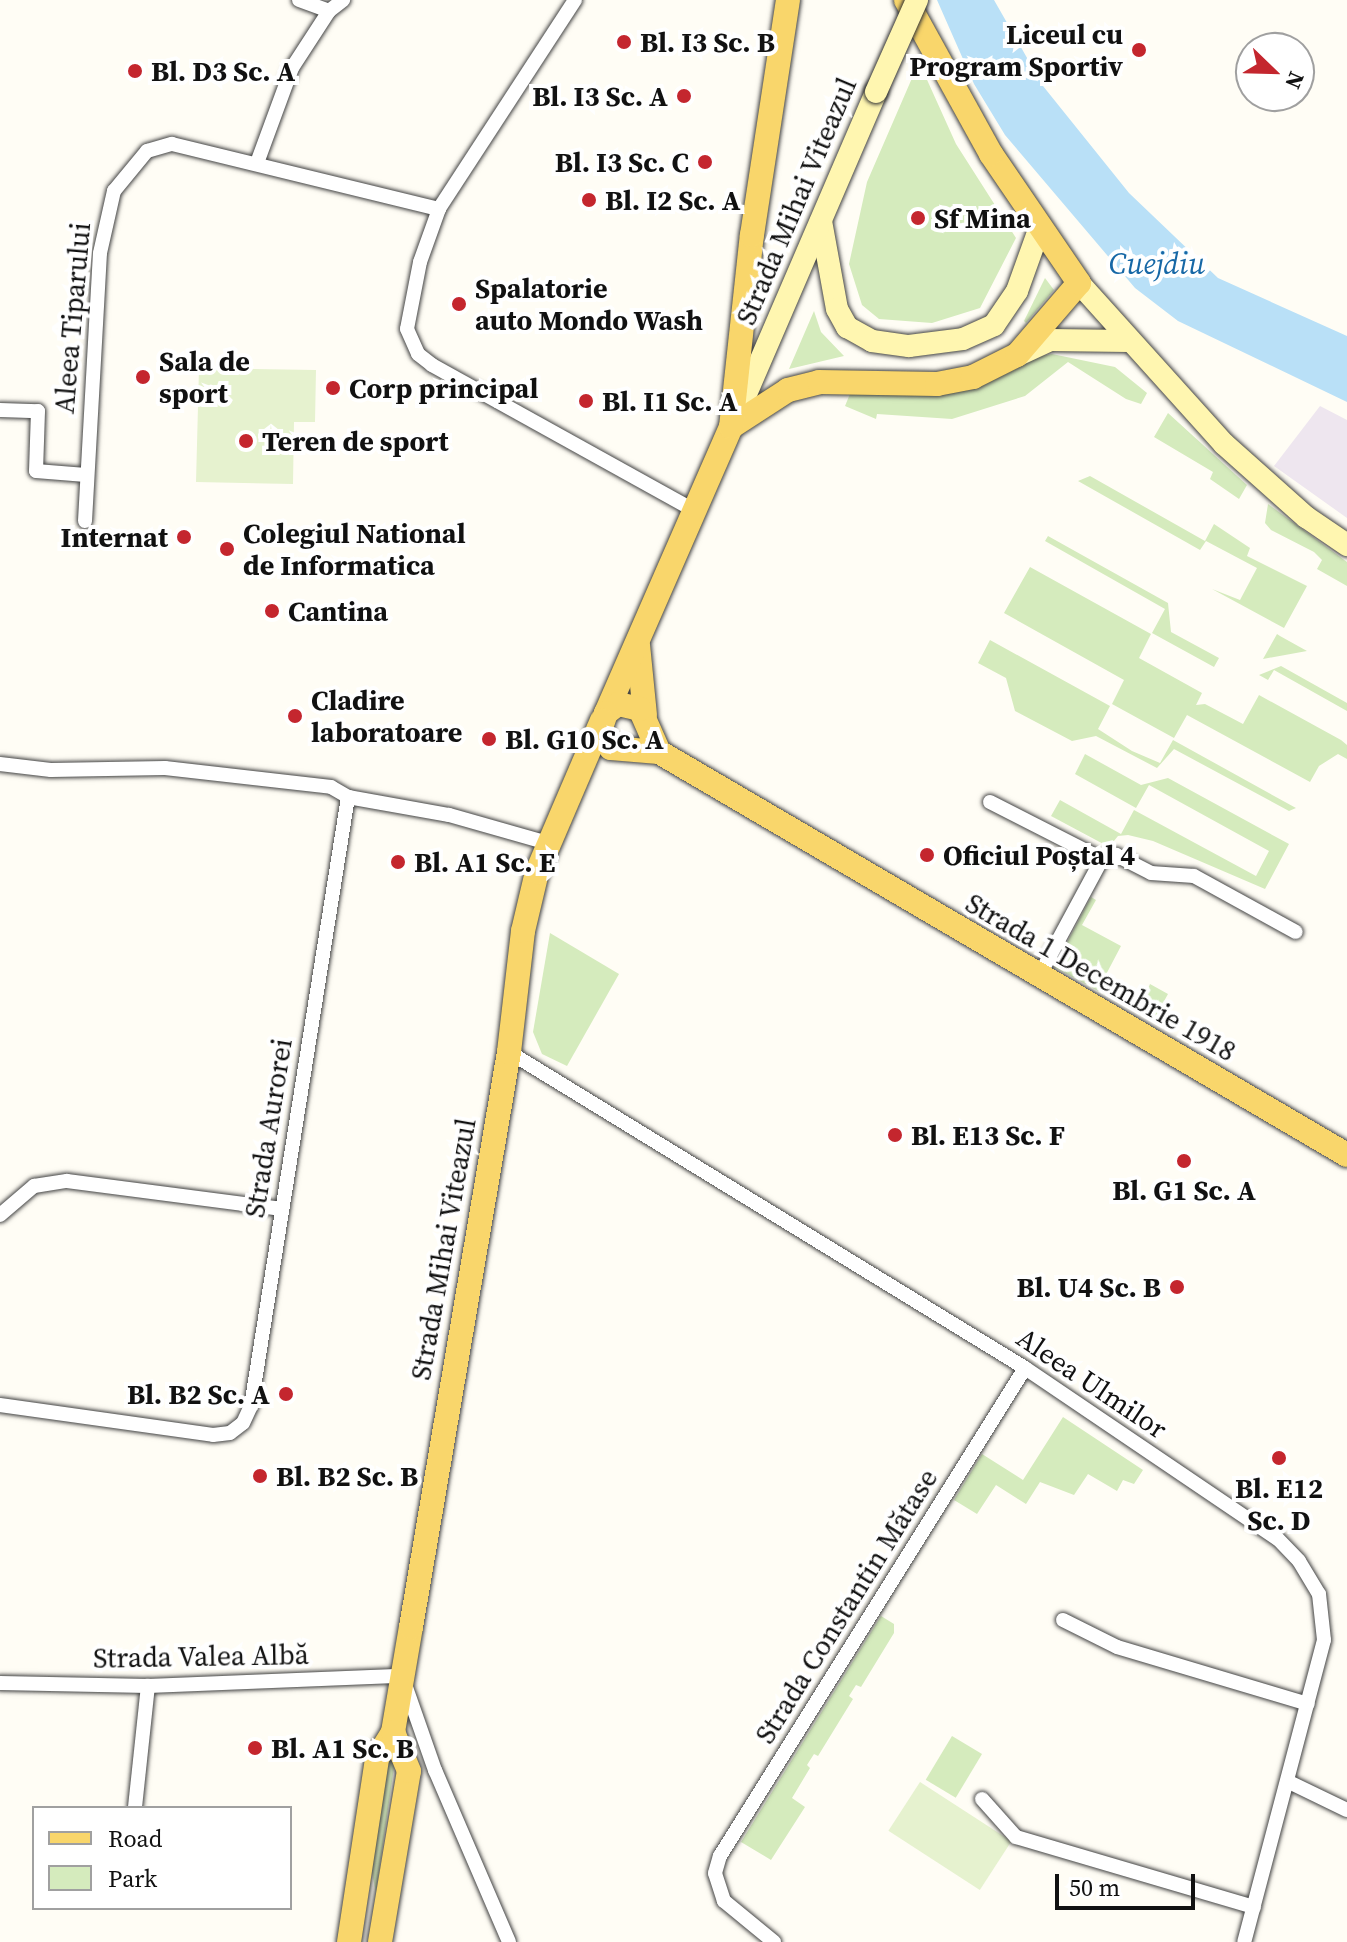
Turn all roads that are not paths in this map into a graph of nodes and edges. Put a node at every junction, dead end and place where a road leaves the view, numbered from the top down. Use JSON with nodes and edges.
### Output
{"nodes":[{"id":1,"x":299,"y":0,"type":"edge"},
{"id":2,"x":343,"y":0,"type":"edge"},
{"id":3,"x":575,"y":0,"type":"edge"},
{"id":4,"x":788,"y":0,"type":"edge"},
{"id":5,"x":906,"y":0,"type":"edge"},
{"id":6,"x":917,"y":0,"type":"edge"},
{"id":7,"x":329,"y":11,"type":"junction"},
{"id":8,"x":257,"y":163,"type":"junction"},
{"id":9,"x":439,"y":209,"type":"junction"},
{"id":10,"x":821,"y":221,"type":"junction"},
{"id":11,"x":1039,"y":230,"type":"junction"},
{"id":12,"x":1079,"y":283,"type":"junction"},
{"id":13,"x":1128,"y":341,"type":"junction"},
{"id":14,"x":1017,"y":355,"type":"junction"},
{"id":15,"x":0,"y":410,"type":"edge"},
{"id":16,"x":731,"y":427,"type":"junction"},
{"id":17,"x":86,"y":475,"type":"junction"},
{"id":18,"x":695,"y":511,"type":"junction"},
{"id":19,"x":85,"y":521,"type":"dead end"},
{"id":20,"x":1347,"y":545,"type":"edge"},
{"id":21,"x":638,"y":642,"type":"junction"},
{"id":22,"x":604,"y":716,"type":"junction"},
{"id":23,"x":646,"y":718,"type":"junction"},
{"id":24,"x":625,"y":752,"type":"junction"},
{"id":25,"x":659,"y":752,"type":"junction"},
{"id":26,"x":0,"y":764,"type":"edge"},
{"id":27,"x":578,"y":784,"type":"junction"},
{"id":28,"x":348,"y":797,"type":"junction"},
{"id":29,"x":990,"y":802,"type":"dead end"},
{"id":30,"x":548,"y":843,"type":"junction"},
{"id":31,"x":1102,"y":859,"type":"junction"},
{"id":32,"x":1296,"y":932,"type":"dead end"},
{"id":33,"x":1039,"y":976,"type":"junction"},
{"id":34,"x":509,"y":1052,"type":"junction"},
{"id":35,"x":1347,"y":1155,"type":"edge"},
{"id":36,"x":282,"y":1209,"type":"junction"},
{"id":37,"x":0,"y":1215,"type":"edge"},
{"id":38,"x":1025,"y":1368,"type":"junction"},
{"id":39,"x":0,"y":1405,"type":"edge"},
{"id":40,"x":1063,"y":1620,"type":"dead end"},
{"id":41,"x":402,"y":1676,"type":"junction"},
{"id":42,"x":0,"y":1683,"type":"edge"},
{"id":43,"x":148,"y":1686,"type":"junction"},
{"id":44,"x":1308,"y":1704,"type":"junction"},
{"id":45,"x":393,"y":1732,"type":"junction"},
{"id":46,"x":435,"y":1770,"type":"junction"},
{"id":47,"x":409,"y":1771,"type":"junction"},
{"id":48,"x":1289,"y":1782,"type":"junction"},
{"id":49,"x":982,"y":1799,"type":"dead end"},
{"id":50,"x":135,"y":1806,"type":"edge"},
{"id":51,"x":1347,"y":1810,"type":"edge"},
{"id":52,"x":1254,"y":1907,"type":"junction"},
{"id":53,"x":349,"y":1942,"type":"edge"},
{"id":54,"x":380,"y":1942,"type":"edge"},
{"id":55,"x":509,"y":1942,"type":"edge"},
{"id":56,"x":774,"y":1942,"type":"edge"},
{"id":57,"x":1244,"y":1942,"type":"edge"}],
"edges":[{"from":1,"to":7,"type":"street"},
{"from":2,"to":7,"type":"street"},
{"from":3,"to":9,"type":"street"},
{"from":4,"to":16,"type":"main road","name":"Strada Mihai Viteazul"},
{"from":5,"to":11,"type":"main road"},
{"from":6,"to":10,"type":"main road","name":"Strada Mihai Viteazul","bridge":true},
{"from":7,"to":8,"type":"street"},
{"from":8,"to":9,"type":"street","name":"Aleea Tiparului"},
{"from":8,"to":17,"type":"street","name":"Aleea Tiparului"},
{"from":9,"to":18,"type":"street"},
{"from":10,"to":11,"type":"main road"},
{"from":10,"to":16,"type":"main road","name":"Strada Mihai Viteazul"},
{"from":11,"to":12,"type":"main road"},
{"from":12,"to":13,"type":"main road"},
{"from":12,"to":14,"type":"main road"},
{"from":13,"to":14,"type":"main road"},
{"from":13,"to":20,"type":"main road"},
{"from":14,"to":16,"type":"main road"},
{"from":15,"to":17,"type":"street"},
{"from":16,"to":18,"type":"main road","name":"Strada Mihai Viteazul"},
{"from":17,"to":19,"type":"street","name":"Aleea Tiparului"},
{"from":18,"to":21,"type":"main road","name":"Strada Mihai Viteazul"},
{"from":21,"to":22,"type":"main road","name":"Strada Mihai Viteazul"},
{"from":21,"to":23,"type":"main road","name":"Strada Mihai Viteazul"},
{"from":22,"to":23,"type":"main road"},
{"from":22,"to":24,"type":"main road"},
{"from":22,"to":27,"type":"main road","name":"Strada Mihai Viteazul"},
{"from":23,"to":24,"type":"main road"},
{"from":23,"to":25,"type":"main road"},
{"from":24,"to":25,"type":"main road","name":"Strada 1 Decembrie 1918"},
{"from":24,"to":27,"type":"main road","name":"Strada Mihai Viteazul"},
{"from":25,"to":33,"type":"main road","name":"Strada 1 Decembrie 1918"},
{"from":26,"to":28,"type":"street"},
{"from":27,"to":30,"type":"main road","name":"Strada Mihai Viteazul"},
{"from":28,"to":30,"type":"street"},
{"from":28,"to":36,"type":"street","name":"Strada Aurorei"},
{"from":29,"to":31,"type":"street"},
{"from":30,"to":34,"type":"main road","name":"Strada Mihai Viteazul"},
{"from":31,"to":32,"type":"street"},
{"from":31,"to":33,"type":"street"},
{"from":33,"to":35,"type":"main road","name":"Strada 1 Decembrie 1918"},
{"from":34,"to":38,"type":"street","name":"Aleea Ulmilor"},
{"from":34,"to":41,"type":"main road","name":"Strada Mihai Viteazul"},
{"from":36,"to":37,"type":"street"},
{"from":36,"to":39,"type":"street","name":"Strada Aurorei"},
{"from":38,"to":44,"type":"street","name":"Aleea Ulmilor"},
{"from":38,"to":56,"type":"street","name":"Strada Constantin Mătase"},
{"from":40,"to":44,"type":"street"},
{"from":41,"to":43,"type":"street","name":"Strada Valea Albă"},
{"from":41,"to":45,"type":"main road","name":"Strada Mihai Viteazul"},
{"from":41,"to":46,"type":"street"},
{"from":42,"to":43,"type":"street","name":"Strada Valea Albă"},
{"from":43,"to":50,"type":"street"},
{"from":44,"to":48,"type":"street","name":"Aleea Ulmilor"},
{"from":45,"to":47,"type":"main road"},
{"from":45,"to":53,"type":"main road","name":"Strada Mihai Viteazul"},
{"from":46,"to":47,"type":"street"},
{"from":46,"to":55,"type":"street"},
{"from":47,"to":54,"type":"main road"},
{"from":48,"to":51,"type":"street"},
{"from":48,"to":52,"type":"street","name":"Aleea Ulmilor"},
{"from":49,"to":52,"type":"street"},
{"from":52,"to":57,"type":"street","name":"Aleea Ulmilor"}]}
